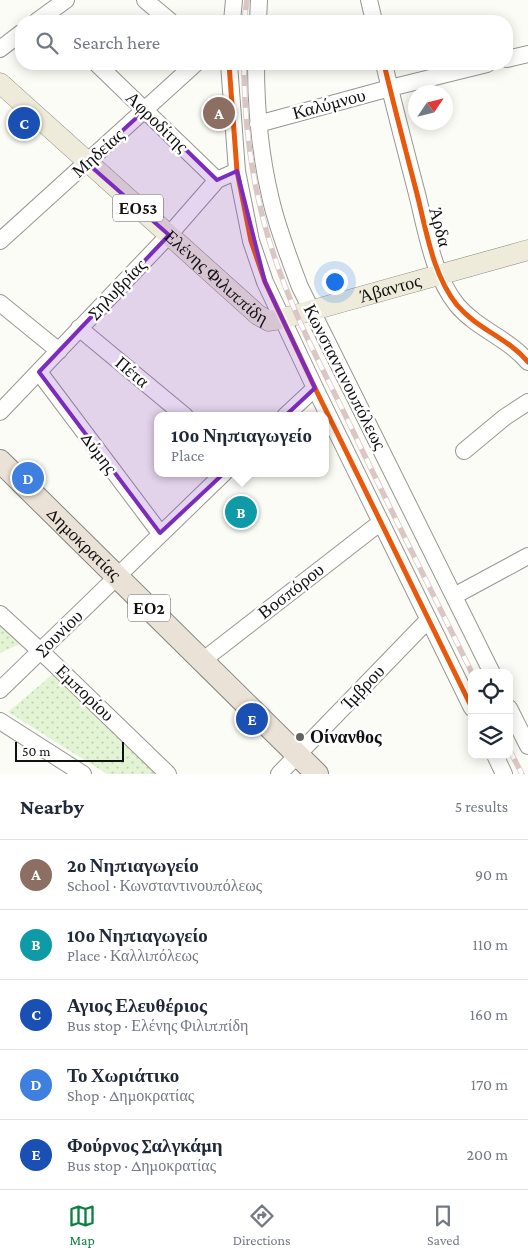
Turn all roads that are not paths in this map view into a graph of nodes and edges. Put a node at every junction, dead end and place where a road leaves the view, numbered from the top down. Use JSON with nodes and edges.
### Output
{"nodes":[{"id":1,"x":66,"y":0,"type":"edge"},
{"id":2,"x":145,"y":0,"type":"edge"},
{"id":3,"x":234,"y":0,"type":"edge"},
{"id":4,"x":259,"y":0,"type":"edge"},
{"id":5,"x":369,"y":0,"type":"edge"},
{"id":6,"x":49,"y":15,"type":"edge"},
{"id":7,"x":163,"y":15,"type":"edge"},
{"id":8,"x":233,"y":15,"type":"edge"},
{"id":9,"x":258,"y":15,"type":"edge"},
{"id":10,"x":373,"y":15,"type":"edge"},
{"id":11,"x":15,"y":38,"type":"edge"},
{"id":12,"x":0,"y":49,"type":"edge"},
{"id":13,"x":528,"y":54,"type":"edge"},
{"id":14,"x":513,"y":58,"type":"edge"},
{"id":15,"x":103,"y":70,"type":"edge"},
{"id":16,"x":188,"y":70,"type":"edge"},
{"id":17,"x":229,"y":70,"type":"edge"},
{"id":18,"x":256,"y":70,"type":"edge"},
{"id":19,"x":386,"y":70,"type":"edge"},
{"id":20,"x":463,"y":70,"type":"edge"},
{"id":21,"x":0,"y":84,"type":"edge"},
{"id":22,"x":390,"y":88,"type":"junction"},
{"id":23,"x":145,"y":110,"type":"junction"},
{"id":24,"x":258,"y":124,"type":"junction"},
{"id":25,"x":87,"y":163,"type":"junction"},
{"id":26,"x":237,"y":171,"type":"junction"},
{"id":27,"x":217,"y":180,"type":"junction"},
{"id":28,"x":169,"y":235,"type":"junction"},
{"id":29,"x":0,"y":241,"type":"edge"},
{"id":30,"x":528,"y":250,"type":"edge"},
{"id":31,"x":439,"y":274,"type":"junction"},
{"id":32,"x":0,"y":303,"type":"edge"},
{"id":33,"x":311,"y":310,"type":"junction"},
{"id":34,"x":282,"y":319,"type":"junction"},
{"id":35,"x":79,"y":328,"type":"junction"},
{"id":36,"x":59,"y":351,"type":"junction"},
{"id":37,"x":528,"y":362,"type":"edge"},
{"id":38,"x":39,"y":372,"type":"junction"},
{"id":39,"x":315,"y":388,"type":"junction"},
{"id":40,"x":528,"y":402,"type":"edge"},
{"id":41,"x":0,"y":412,"type":"edge"},
{"id":42,"x":179,"y":412,"type":"edge"},
{"id":43,"x":289,"y":412,"type":"edge"},
{"id":44,"x":327,"y":412,"type":"edge"},
{"id":45,"x":329,"y":416,"type":"edge"},
{"id":46,"x":464,"y":452,"type":"dead end"},
{"id":47,"x":0,"y":461,"type":"edge"},
{"id":48,"x":220,"y":477,"type":"edge"},
{"id":49,"x":381,"y":522,"type":"junction"},
{"id":50,"x":160,"y":533,"type":"junction"},
{"id":51,"x":528,"y":556,"type":"edge"},
{"id":52,"x":117,"y":576,"type":"junction"},
{"id":53,"x":454,"y":596,"type":"junction"},
{"id":54,"x":0,"y":614,"type":"edge"},
{"id":55,"x":428,"y":620,"type":"junction"},
{"id":56,"x":41,"y":651,"type":"junction"},
{"id":57,"x":202,"y":661,"type":"junction"},
{"id":58,"x":490,"y":669,"type":"edge"},
{"id":59,"x":0,"y":690,"type":"edge"},
{"id":60,"x":468,"y":700,"type":"edge"},
{"id":61,"x":512,"y":714,"type":"edge"},
{"id":62,"x":0,"y":721,"type":"edge"},
{"id":63,"x":528,"y":746,"type":"edge"},
{"id":64,"x":298,"y":755,"type":"junction"},
{"id":65,"x":497,"y":759,"type":"edge"},
{"id":66,"x":83,"y":774,"type":"edge"},
{"id":67,"x":168,"y":774,"type":"edge"},
{"id":68,"x":279,"y":774,"type":"edge"},
{"id":69,"x":317,"y":774,"type":"edge"},
{"id":70,"x":504,"y":774,"type":"edge"}],
"edges":[{"from":1,"to":6,"type":"street"},
{"from":2,"to":7,"type":"street"},
{"from":3,"to":8,"type":"street"},
{"from":4,"to":9,"type":"street"},
{"from":5,"to":10,"type":"street"},
{"from":11,"to":12,"type":"street"},
{"from":13,"to":14,"type":"street"},
{"from":15,"to":23,"type":"street","name":"Αφροδίτης"},
{"from":16,"to":23,"type":"street","name":"Μηδείας"},
{"from":17,"to":26,"type":"street"},
{"from":18,"to":24,"type":"street","name":"Κωνσταντινουπόλεως"},
{"from":19,"to":22,"type":"street","name":"Άρδα"},
{"from":20,"to":22,"type":"street","name":"Καλύμνου"},
{"from":21,"to":25,"type":"main road","name":"Ελένης Φιλιππίδη","number":"ΕΟ53"},
{"from":22,"to":24,"type":"street","name":"Καλύμνου"},
{"from":22,"to":31,"type":"street","name":"Άρδα"},
{"from":23,"to":25,"type":"street","name":"Μηδείας"},
{"from":23,"to":27,"type":"street","name":"Αφροδίτης"},
{"from":24,"to":33,"type":"street","name":"Κωνσταντινουπόλεως"},
{"from":25,"to":28,"type":"main road","name":"Ελένης Φιλιππίδη","number":"ΕΟ53"},
{"from":25,"to":29,"type":"street","name":"Μηδείας"},
{"from":26,"to":27,"type":"street","name":"Σηλυβρίας"},
{"from":26,"to":34,"type":"street"},
{"from":27,"to":28,"type":"street","name":"Σηλυβρίας"},
{"from":28,"to":34,"type":"main road","name":"Ελένης Φιλιππίδη","number":"ΕΟ53"},
{"from":28,"to":35,"type":"street","name":"Σηλυβρίας"},
{"from":30,"to":31,"type":"main road","name":"Άβαντος","number":"ΕΟ53"},
{"from":31,"to":33,"type":"main road","name":"Άβαντος","number":"ΕΟ53"},
{"from":31,"to":37,"type":"street","name":"Άρδα"},
{"from":32,"to":36,"type":"street"},
{"from":33,"to":34,"type":"main road","name":"Άβαντος","number":"ΕΟ53"},
{"from":33,"to":53,"type":"street","name":"Κωνσταντινουπόλεως"},
{"from":34,"to":39,"type":"street"},
{"from":35,"to":36,"type":"street","name":"Σηλυβρίας"},
{"from":35,"to":42,"type":"street","name":"Πέτα"},
{"from":36,"to":38,"type":"street","name":"Σηλυβρίας"},
{"from":38,"to":41,"type":"street","name":"Σηλυβρίας"},
{"from":38,"to":50,"type":"street","name":"Δύμης"},
{"from":39,"to":43,"type":"street"},
{"from":39,"to":44,"type":"street"},
{"from":40,"to":46,"type":"street"},
{"from":45,"to":49,"type":"street"},
{"from":47,"to":52,"type":"highway","name":"Δημοκρατίας","number":"ΕΟ2"},
{"from":48,"to":50,"type":"street","name":"Σουνίου"},
{"from":49,"to":55,"type":"street"},
{"from":49,"to":57,"type":"street","name":"Βοσπόρου"},
{"from":50,"to":52,"type":"street","name":"Σουνίου"},
{"from":51,"to":53,"type":"street"},
{"from":52,"to":56,"type":"street","name":"Σουνίου"},
{"from":52,"to":57,"type":"highway","name":"Δημοκρατίας","number":"ΕΟ2"},
{"from":53,"to":58,"type":"street","name":"Κωνσταντινουπόλεως"},
{"from":54,"to":56,"type":"street","name":"Εμπορίου"},
{"from":55,"to":60,"type":"street"},
{"from":55,"to":64,"type":"street","name":"Ίμβρου"},
{"from":56,"to":59,"type":"street","name":"Σουνίου"},
{"from":56,"to":67,"type":"street","name":"Εμπορίου"},
{"from":57,"to":64,"type":"highway","name":"Δημοκρατίας","number":"ΕΟ2"},
{"from":61,"to":63,"type":"street"},
{"from":62,"to":66,"type":"street"},
{"from":64,"to":68,"type":"street","name":"Ίμβρου"},
{"from":64,"to":69,"type":"highway","name":"Δημοκρατίας","number":"ΕΟ2"},
{"from":65,"to":70,"type":"street"}]}
